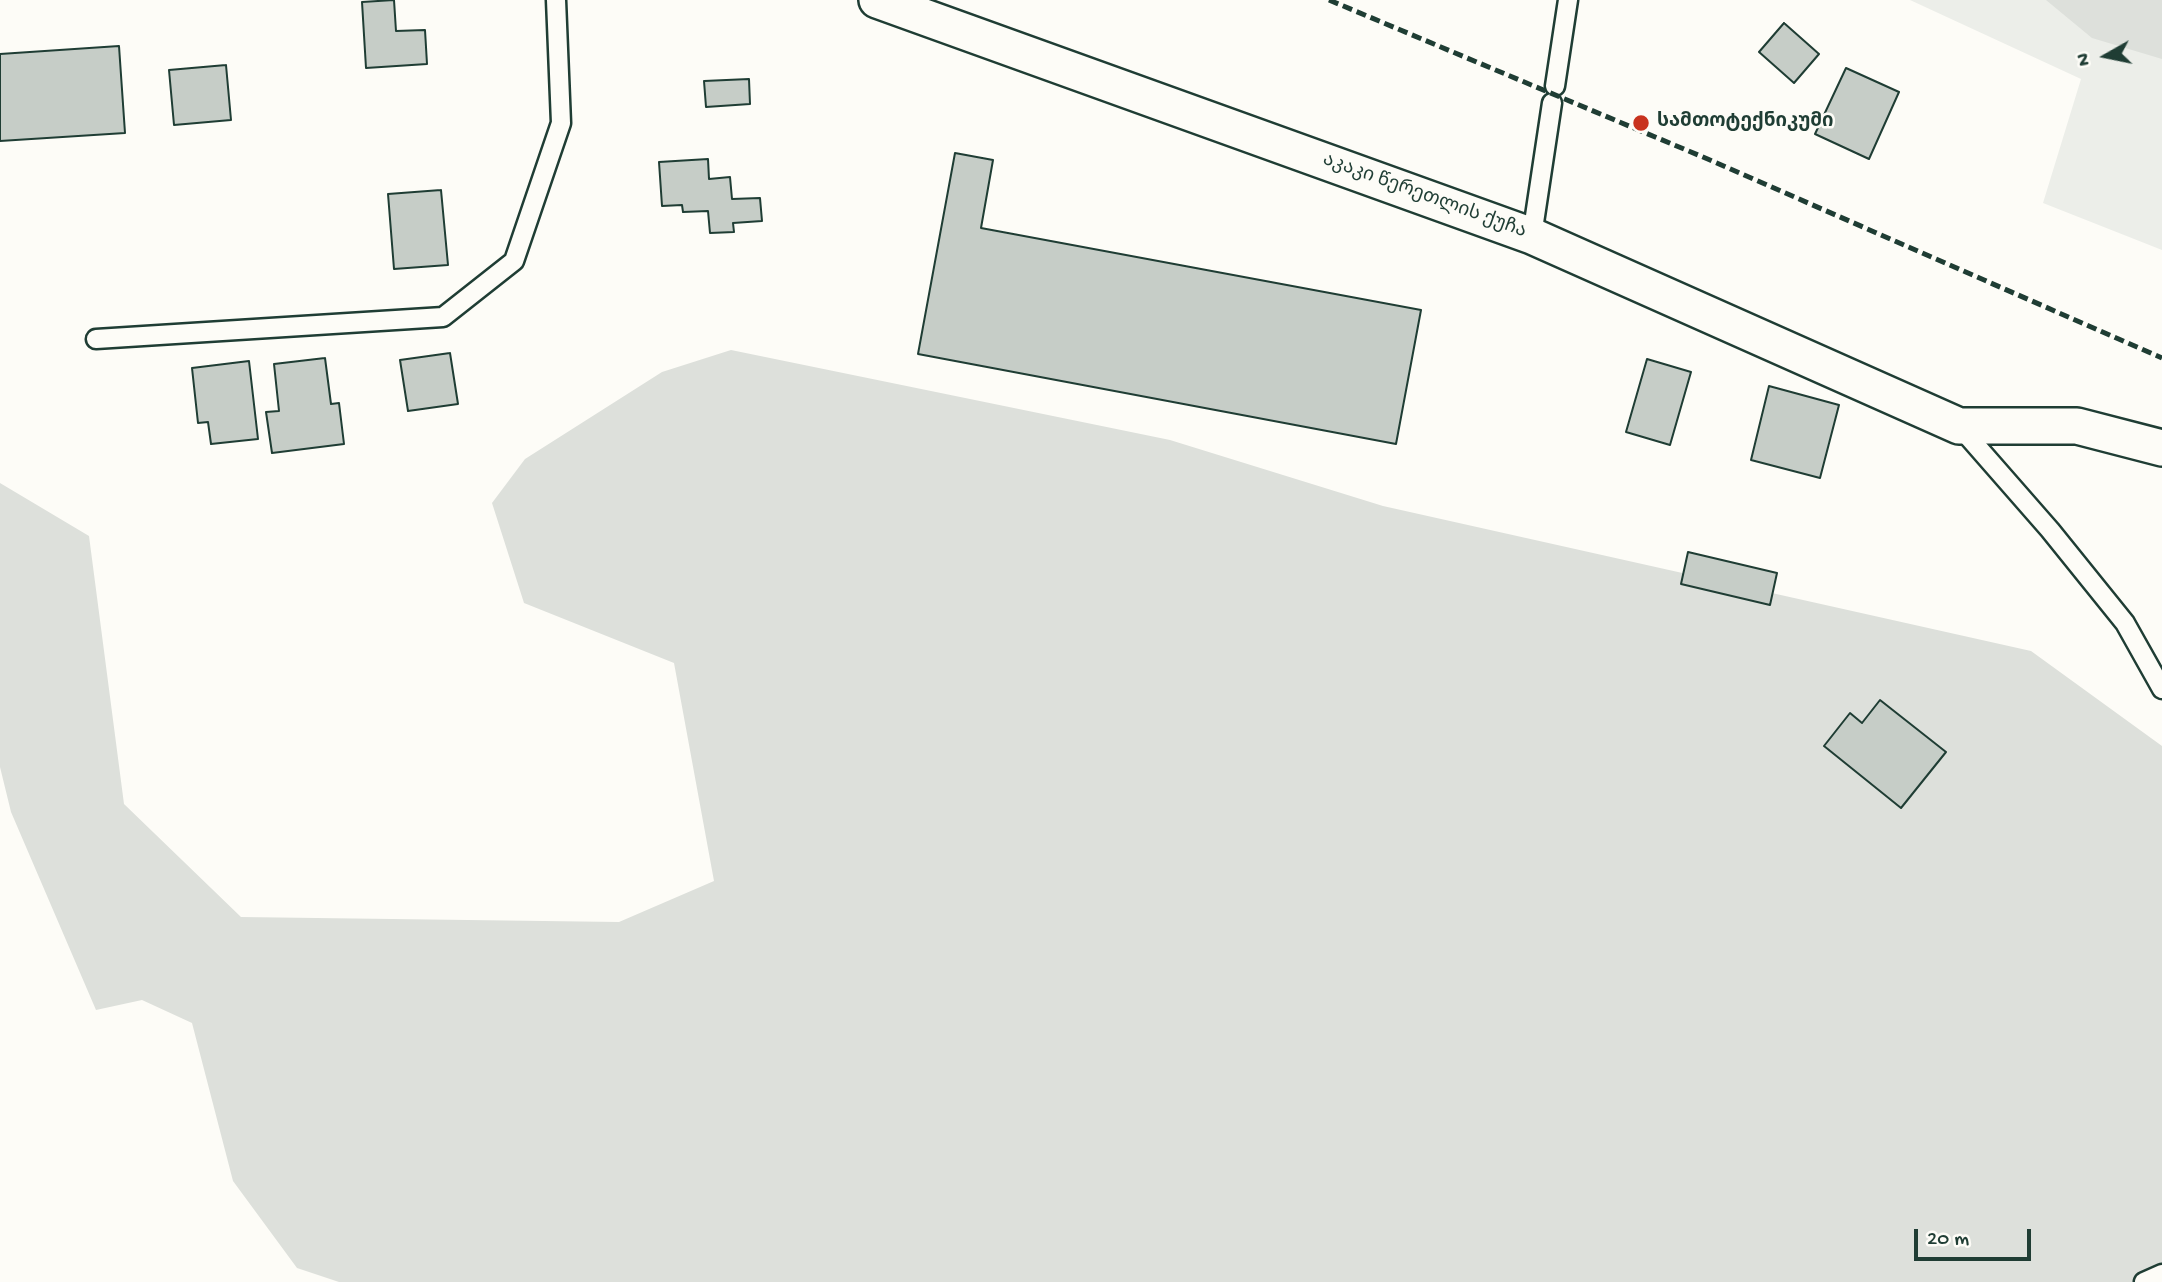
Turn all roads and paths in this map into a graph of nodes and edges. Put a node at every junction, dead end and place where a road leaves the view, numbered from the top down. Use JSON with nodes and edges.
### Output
{"nodes":[{"id":1,"x":556,"y":0,"type":"edge"},
{"id":2,"x":877,"y":0,"type":"edge"},
{"id":3,"x":1568,"y":0,"type":"edge"},
{"id":4,"x":1532,"y":236,"type":"junction"},
{"id":5,"x":96,"y":339,"type":"dead end"},
{"id":6,"x":1959,"y":426,"type":"junction"},
{"id":7,"x":2162,"y":449,"type":"edge"},
{"id":8,"x":2162,"y":689,"type":"edge"},
{"id":9,"x":2162,"y":1274,"type":"edge"},
{"id":10,"x":2144,"y":1282,"type":"edge"}],
"edges":[{"from":1,"to":5,"type":"lane"},
{"from":2,"to":4,"type":"street","name":"აკაკი წერეთლის ქუჩა"},
{"from":3,"to":4,"type":"lane"},
{"from":4,"to":6,"type":"street","name":"აკაკი წერეთლის ქუჩა"},
{"from":6,"to":7,"type":"street"},
{"from":6,"to":8,"type":"lane"},
{"from":9,"to":10,"type":"lane"}]}
